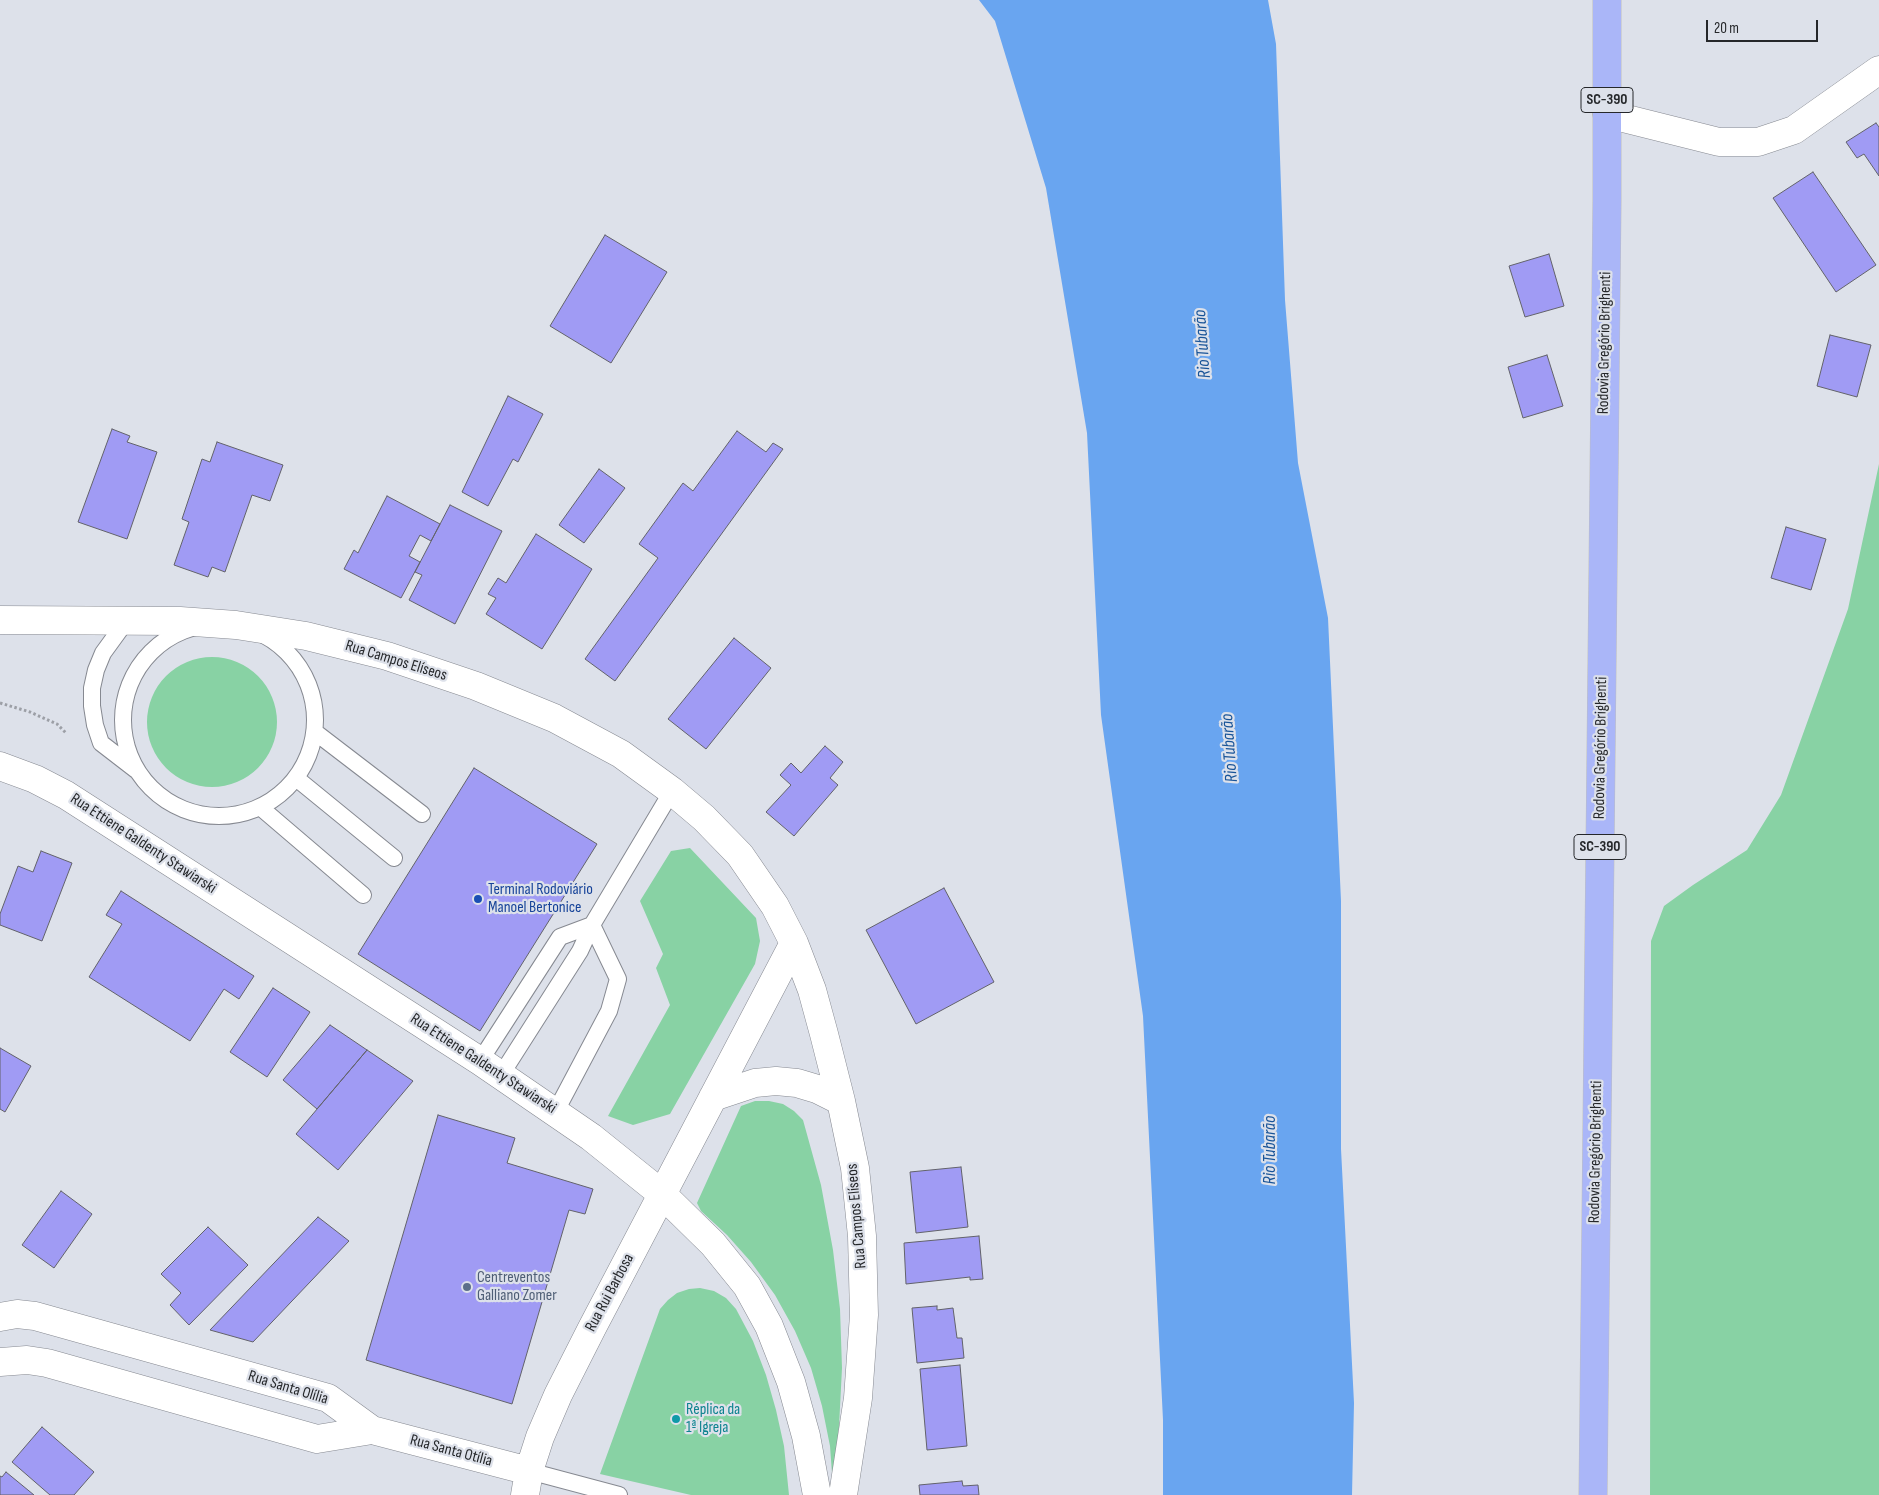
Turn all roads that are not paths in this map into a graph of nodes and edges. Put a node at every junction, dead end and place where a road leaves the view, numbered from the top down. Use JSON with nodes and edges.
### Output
{"nodes":[{"id":1,"x":1607,"y":0,"type":"edge"},
{"id":2,"x":1879,"y":70,"type":"edge"},
{"id":3,"x":1607,"y":114,"type":"junction"},
{"id":4,"x":0,"y":620,"type":"edge"},
{"id":5,"x":127,"y":620,"type":"junction"},
{"id":6,"x":236,"y":625,"type":"junction"},
{"id":7,"x":315,"y":732,"type":"junction"},
{"id":8,"x":0,"y":766,"type":"edge"},
{"id":9,"x":138,"y":772,"type":"junction"},
{"id":10,"x":296,"y":778,"type":"junction"},
{"id":11,"x":672,"y":791,"type":"junction"},
{"id":12,"x":260,"y":807,"type":"junction"},
{"id":13,"x":422,"y":814,"type":"dead end"},
{"id":14,"x":394,"y":858,"type":"dead end"},
{"id":15,"x":363,"y":895,"type":"dead end"},
{"id":16,"x":592,"y":925,"type":"junction"},
{"id":17,"x":794,"y":943,"type":"junction"},
{"id":18,"x":490,"y":1068,"type":"junction"},
{"id":19,"x":713,"y":1098,"type":"junction"},
{"id":20,"x":841,"y":1101,"type":"junction"},
{"id":21,"x":556,"y":1111,"type":"junction"},
{"id":22,"x":662,"y":1194,"type":"junction"},
{"id":23,"x":1,"y":1316,"type":"edge"},
{"id":24,"x":4,"y":1361,"type":"edge"},
{"id":25,"x":372,"y":1430,"type":"junction"},
{"id":26,"x":527,"y":1483,"type":"edge"},
{"id":27,"x":619,"y":1495,"type":"edge"},
{"id":28,"x":817,"y":1495,"type":"edge"},
{"id":29,"x":843,"y":1495,"type":"edge"},
{"id":30,"x":1593,"y":1495,"type":"edge"}],
"edges":[{"from":1,"to":3,"type":"main road","name":"Rodovia Gregório Brighenti","number":"SC-390"},
{"from":2,"to":3,"type":"street"},
{"from":3,"to":30,"type":"main road","name":"Rodovia Gregório Brighenti","number":"SC-390"},
{"from":4,"to":5,"type":"street","name":"Rua Campos Elíseos"},
{"from":5,"to":6,"type":"street","name":"Rua Campos Elíseos"},
{"from":5,"to":9,"type":"lane"},
{"from":6,"to":7,"type":"lane"},
{"from":6,"to":9,"type":"lane"},
{"from":6,"to":11,"type":"street","name":"Rua Campos Elíseos"},
{"from":7,"to":10,"type":"lane"},
{"from":7,"to":13,"type":"lane"},
{"from":8,"to":18,"type":"street","name":"Rua Ettiene Galdenty Stawiarski"},
{"from":9,"to":12,"type":"lane"},
{"from":10,"to":12,"type":"lane"},
{"from":10,"to":14,"type":"lane"},
{"from":11,"to":16,"type":"lane"},
{"from":11,"to":17,"type":"street","name":"Rua Campos Elíseos"},
{"from":12,"to":15,"type":"lane"},
{"from":16,"to":18,"type":"lane"},
{"from":16,"to":18,"type":"lane"},
{"from":16,"to":21,"type":"lane"},
{"from":17,"to":19,"type":"street","name":"Rua Rui Barbosa"},
{"from":17,"to":20,"type":"street","name":"Rua Campos Elíseos"},
{"from":18,"to":21,"type":"street","name":"Rua Ettiene Galdenty Stawiarski"},
{"from":19,"to":20,"type":"street"},
{"from":19,"to":22,"type":"street","name":"Rua Rui Barbosa"},
{"from":20,"to":29,"type":"street","name":"Rua Campos Elíseos"},
{"from":21,"to":22,"type":"street","name":"Rua Ettiene Galdenty Stawiarski"},
{"from":22,"to":26,"type":"street","name":"Rua Rui Barbosa"},
{"from":22,"to":28,"type":"street","name":"Rua Ettiene Galdenty Stawiarski"},
{"from":23,"to":24,"type":"street"},
{"from":23,"to":25,"type":"street","name":"Rua Santa Olília"},
{"from":24,"to":25,"type":"street"},
{"from":25,"to":26,"type":"street","name":"Rua Santa Otília"},
{"from":26,"to":27,"type":"lane"}]}
